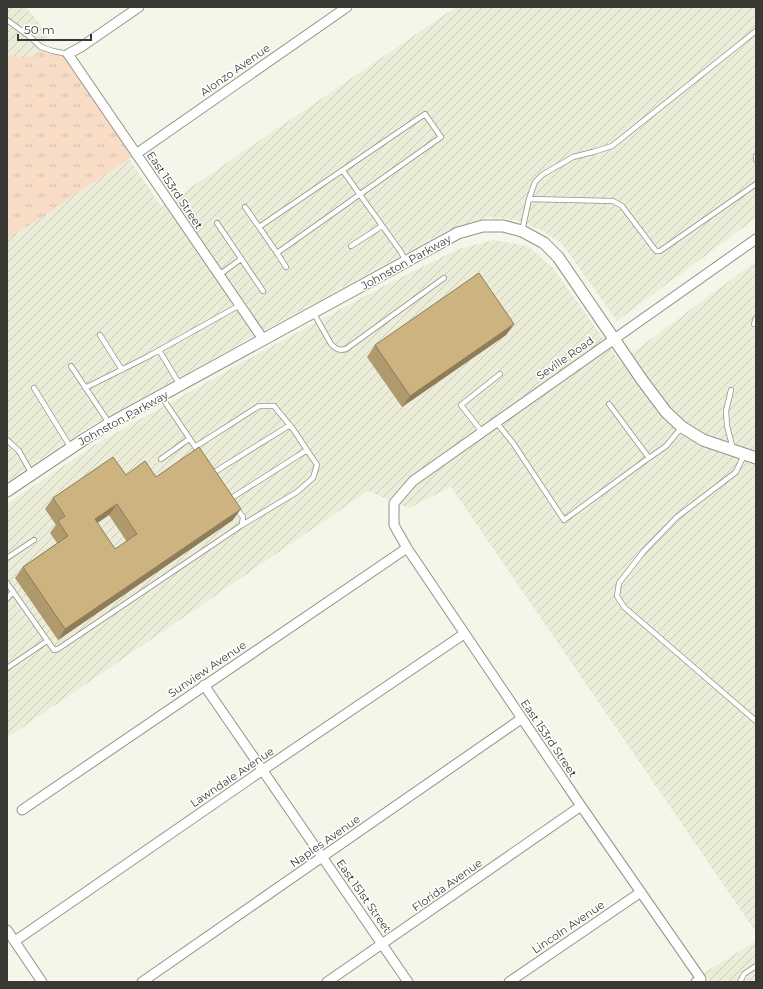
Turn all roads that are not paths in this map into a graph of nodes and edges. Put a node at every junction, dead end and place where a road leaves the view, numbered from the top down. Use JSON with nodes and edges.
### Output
{"nodes":[{"id":1,"x":139,"y":7,"type":"edge"},
{"id":2,"x":347,"y":7,"type":"edge"},
{"id":3,"x":334,"y":11,"type":"edge"},
{"id":4,"x":7,"y":20,"type":"edge"},
{"id":5,"x":756,"y":31,"type":"edge"},
{"id":6,"x":68,"y":54,"type":"junction"},
{"id":7,"x":136,"y":154,"type":"junction"},
{"id":8,"x":756,"y":156,"type":"edge"},
{"id":9,"x":756,"y":160,"type":"edge"},
{"id":10,"x":343,"y":171,"type":"junction"},
{"id":11,"x":756,"y":184,"type":"edge"},
{"id":12,"x":360,"y":195,"type":"junction"},
{"id":13,"x":529,"y":199,"type":"junction"},
{"id":14,"x":245,"y":207,"type":"dead end"},
{"id":15,"x":217,"y":223,"type":"dead end"},
{"id":16,"x":382,"y":226,"type":"junction"},
{"id":17,"x":259,"y":227,"type":"junction"},
{"id":18,"x":522,"y":231,"type":"junction"},
{"id":19,"x":756,"y":239,"type":"edge"},
{"id":20,"x":351,"y":246,"type":"dead end"},
{"id":21,"x":277,"y":253,"type":"junction"},
{"id":22,"x":241,"y":259,"type":"junction"},
{"id":23,"x":406,"y":262,"type":"junction"},
{"id":24,"x":286,"y":267,"type":"dead end"},
{"id":25,"x":219,"y":274,"type":"junction"},
{"id":26,"x":444,"y":278,"type":"dead end"},
{"id":27,"x":263,"y":291,"type":"dead end"},
{"id":28,"x":240,"y":305,"type":"junction"},
{"id":29,"x":313,"y":312,"type":"junction"},
{"id":30,"x":756,"y":318,"type":"edge"},
{"id":31,"x":754,"y":324,"type":"dead end"},
{"id":32,"x":100,"y":335,"type":"dead end"},
{"id":33,"x":613,"y":339,"type":"junction"},
{"id":34,"x":263,"y":340,"type":"junction"},
{"id":35,"x":159,"y":350,"type":"junction"},
{"id":36,"x":71,"y":366,"type":"dead end"},
{"id":37,"x":122,"y":370,"type":"junction"},
{"id":38,"x":500,"y":374,"type":"dead end"},
{"id":39,"x":181,"y":386,"type":"junction"},
{"id":40,"x":34,"y":388,"type":"dead end"},
{"id":41,"x":85,"y":388,"type":"junction"},
{"id":42,"x":732,"y":390,"type":"dead end"},
{"id":43,"x":161,"y":396,"type":"junction"},
{"id":44,"x":609,"y":404,"type":"dead end"},
{"id":45,"x":496,"y":422,"type":"junction"},
{"id":46,"x":110,"y":424,"type":"junction"},
{"id":47,"x":290,"y":425,"type":"junction"},
{"id":48,"x":682,"y":427,"type":"junction"},
{"id":49,"x":482,"y":432,"type":"junction"},
{"id":50,"x":189,"y":438,"type":"junction"},
{"id":51,"x":7,"y":440,"type":"edge"},
{"id":52,"x":195,"y":447,"type":"junction"},
{"id":53,"x":71,"y":448,"type":"junction"},
{"id":54,"x":307,"y":450,"type":"junction"},
{"id":55,"x":733,"y":451,"type":"junction"},
{"id":56,"x":744,"y":455,"type":"junction"},
{"id":57,"x":650,"y":457,"type":"junction"},
{"id":58,"x":756,"y":458,"type":"edge"},
{"id":59,"x":161,"y":459,"type":"dead end"},
{"id":60,"x":204,"y":460,"type":"edge"},
{"id":61,"x":208,"y":466,"type":"edge"},
{"id":62,"x":213,"y":473,"type":"junction"},
{"id":63,"x":32,"y":474,"type":"junction"},
{"id":64,"x":217,"y":480,"type":"edge"},
{"id":65,"x":7,"y":491,"type":"edge"},
{"id":66,"x":226,"y":493,"type":"edge"},
{"id":67,"x":230,"y":499,"type":"junction"},
{"id":68,"x":394,"y":503,"type":"joint"},
{"id":69,"x":242,"y":525,"type":"junction"},
{"id":70,"x":34,"y":540,"type":"dead end"},
{"id":71,"x":407,"y":548,"type":"junction"},
{"id":72,"x":7,"y":558,"type":"edge"},
{"id":73,"x":7,"y":583,"type":"edge"},
{"id":74,"x":12,"y":591,"type":"junction"},
{"id":75,"x":7,"y":599,"type":"edge"},
{"id":76,"x":464,"y":634,"type":"junction"},
{"id":77,"x":47,"y":641,"type":"junction"},
{"id":78,"x":7,"y":668,"type":"edge"},
{"id":79,"x":204,"y":685,"type":"junction"},
{"id":80,"x":521,"y":719,"type":"junction"},
{"id":81,"x":756,"y":721,"type":"edge"},
{"id":82,"x":263,"y":770,"type":"junction"},
{"id":83,"x":581,"y":806,"type":"junction"},
{"id":84,"x":22,"y":810,"type":"dead end"},
{"id":85,"x":322,"y":857,"type":"junction"},
{"id":86,"x":641,"y":892,"type":"junction"},
{"id":87,"x":7,"y":930,"type":"edge"},
{"id":88,"x":15,"y":942,"type":"junction"},
{"id":89,"x":383,"y":944,"type":"junction"},
{"id":90,"x":756,"y":966,"type":"edge"},
{"id":91,"x":698,"y":980,"type":"edge"},
{"id":92,"x":42,"y":982,"type":"edge"},
{"id":93,"x":142,"y":982,"type":"edge"},
{"id":94,"x":327,"y":982,"type":"edge"},
{"id":95,"x":408,"y":982,"type":"edge"},
{"id":96,"x":509,"y":982,"type":"edge"},
{"id":97,"x":740,"y":982,"type":"edge"}],
"edges":[{"from":1,"to":6,"type":"street"},
{"from":2,"to":3,"type":"street","name":"Alonzo Avenue"},
{"from":3,"to":7,"type":"street","name":"Alonzo Avenue"},
{"from":4,"to":6,"type":"lane"},
{"from":5,"to":13,"type":"lane"},
{"from":6,"to":7,"type":"street","name":"East 153rd Street"},
{"from":7,"to":25,"type":"street","name":"East 153rd Street"},
{"from":8,"to":9,"type":"lane"},
{"from":10,"to":12,"type":"lane"},
{"from":10,"to":12,"type":"lane"},
{"from":10,"to":17,"type":"lane"},
{"from":11,"to":13,"type":"lane"},
{"from":12,"to":16,"type":"lane"},
{"from":12,"to":21,"type":"lane"},
{"from":13,"to":18,"type":"lane"},
{"from":14,"to":17,"type":"lane"},
{"from":15,"to":22,"type":"lane"},
{"from":16,"to":20,"type":"lane"},
{"from":16,"to":23,"type":"lane"},
{"from":17,"to":21,"type":"lane"},
{"from":18,"to":23,"type":"street","name":"Johnston Parkway"},
{"from":18,"to":33,"type":"street","name":"Johnston Parkway"},
{"from":19,"to":33,"type":"street","name":"Seville Road"},
{"from":21,"to":24,"type":"lane"},
{"from":22,"to":25,"type":"lane"},
{"from":22,"to":27,"type":"lane"},
{"from":23,"to":29,"type":"street","name":"Johnston Parkway"},
{"from":25,"to":28,"type":"street","name":"East 153rd Street"},
{"from":26,"to":29,"type":"lane"},
{"from":28,"to":34,"type":"street","name":"East 153rd Street"},
{"from":28,"to":35,"type":"lane"},
{"from":29,"to":34,"type":"street","name":"Johnston Parkway"},
{"from":30,"to":31,"type":"lane"},
{"from":32,"to":37,"type":"lane"},
{"from":33,"to":45,"type":"street","name":"Seville Road"},
{"from":33,"to":48,"type":"street","name":"Johnston Parkway"},
{"from":34,"to":39,"type":"street","name":"Johnston Parkway"},
{"from":35,"to":37,"type":"lane"},
{"from":35,"to":39,"type":"lane"},
{"from":36,"to":41,"type":"lane"},
{"from":37,"to":41,"type":"lane"},
{"from":38,"to":49,"type":"lane"},
{"from":39,"to":43,"type":"street","name":"Johnston Parkway"},
{"from":40,"to":53,"type":"lane"},
{"from":41,"to":46,"type":"lane"},
{"from":42,"to":55,"type":"lane"},
{"from":43,"to":46,"type":"street","name":"Johnston Parkway"},
{"from":43,"to":50,"type":"lane"},
{"from":44,"to":57,"type":"lane"},
{"from":45,"to":49,"type":"street","name":"Seville Road"},
{"from":45,"to":57,"type":"lane"},
{"from":46,"to":53,"type":"street","name":"Johnston Parkway"},
{"from":47,"to":52,"type":"lane"},
{"from":47,"to":54,"type":"lane"},
{"from":47,"to":62,"type":"lane"},
{"from":48,"to":55,"type":"street","name":"Johnston Parkway"},
{"from":48,"to":57,"type":"lane"},
{"from":49,"to":68,"type":"street","name":"Seville Road"},
{"from":50,"to":52,"type":"lane"},
{"from":50,"to":59,"type":"lane"},
{"from":51,"to":63,"type":"lane"},
{"from":52,"to":60,"type":"lane"},
{"from":53,"to":63,"type":"street","name":"Johnston Parkway"},
{"from":54,"to":67,"type":"lane"},
{"from":54,"to":69,"type":"lane"},
{"from":55,"to":56,"type":"street","name":"Johnston Parkway"},
{"from":56,"to":58,"type":"street","name":"Johnston Parkway"},
{"from":56,"to":81,"type":"lane"},
{"from":61,"to":62,"type":"lane"},
{"from":62,"to":64,"type":"lane"},
{"from":63,"to":65,"type":"street","name":"Johnston Parkway"},
{"from":66,"to":67,"type":"lane"},
{"from":67,"to":69,"type":"lane"},
{"from":68,"to":71,"type":"street","name":"East 153rd Street"},
{"from":69,"to":77,"type":"lane"},
{"from":70,"to":72,"type":"lane"},
{"from":71,"to":76,"type":"street","name":"East 153rd Street"},
{"from":71,"to":79,"type":"street","name":"Sunview Avenue"},
{"from":73,"to":74,"type":"lane"},
{"from":74,"to":75,"type":"lane"},
{"from":74,"to":77,"type":"lane"},
{"from":76,"to":80,"type":"street","name":"East 153rd Street"},
{"from":76,"to":82,"type":"street","name":"Lawndale Avenue"},
{"from":77,"to":78,"type":"lane"},
{"from":79,"to":82,"type":"street","name":"East 151st Street"},
{"from":79,"to":84,"type":"street","name":"Sunview Avenue"},
{"from":80,"to":83,"type":"street","name":"East 153rd Street"},
{"from":80,"to":85,"type":"street","name":"Naples Avenue"},
{"from":82,"to":85,"type":"street","name":"East 151st Street"},
{"from":82,"to":88,"type":"street","name":"Lawndale Avenue"},
{"from":83,"to":86,"type":"street","name":"East 153rd Street"},
{"from":83,"to":89,"type":"street","name":"Florida Avenue"},
{"from":85,"to":89,"type":"street","name":"East 151st Street"},
{"from":85,"to":93,"type":"street","name":"Naples Avenue"},
{"from":86,"to":91,"type":"street","name":"East 153rd Street"},
{"from":86,"to":96,"type":"street","name":"Lincoln Avenue"},
{"from":87,"to":88,"type":"street"},
{"from":88,"to":92,"type":"street"},
{"from":89,"to":94,"type":"street","name":"Florida Avenue"},
{"from":89,"to":95,"type":"street","name":"East 151st Street"},
{"from":90,"to":97,"type":"lane"}]}
